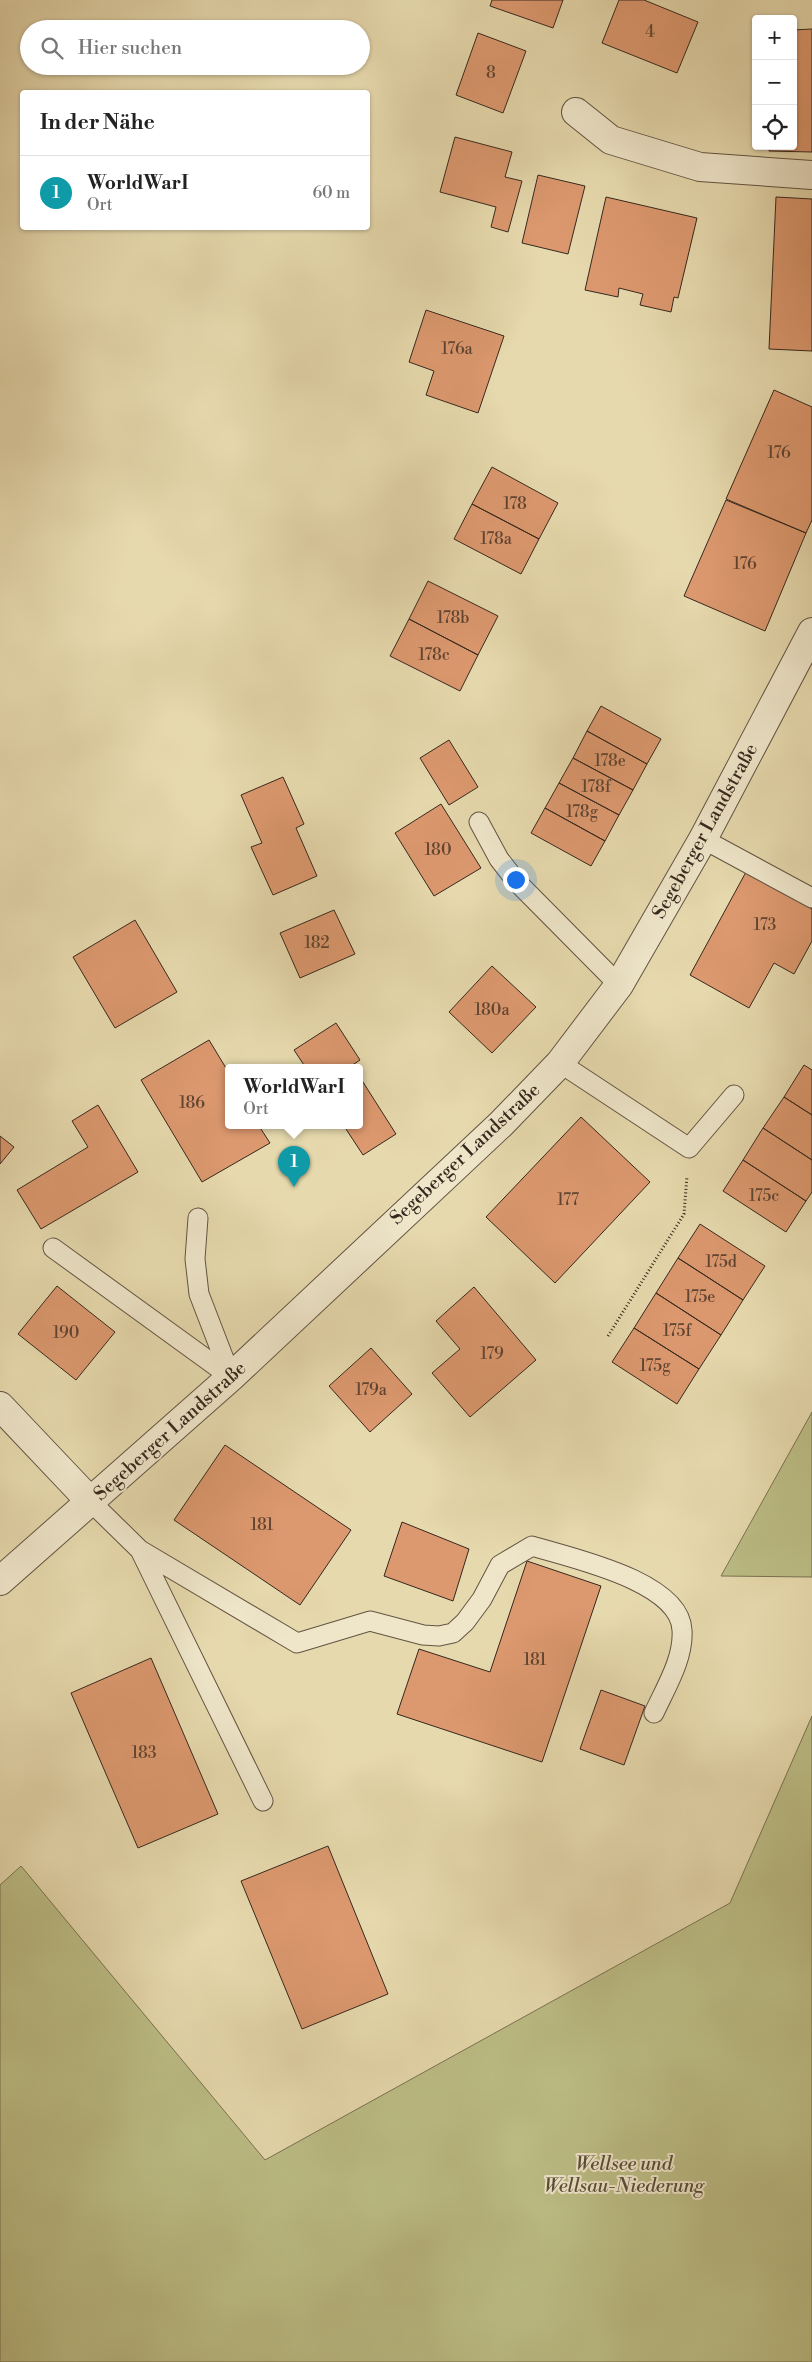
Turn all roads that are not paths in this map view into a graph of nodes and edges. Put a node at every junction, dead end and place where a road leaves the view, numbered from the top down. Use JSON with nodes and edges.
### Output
{"nodes":[{"id":1,"x":576,"y":112,"type":"dead end"},
{"id":2,"x":812,"y":176,"type":"edge"},
{"id":3,"x":812,"y":632,"type":"edge"},
{"id":4,"x":479,"y":822,"type":"dead end"},
{"id":5,"x":704,"y":839,"type":"junction"},
{"id":6,"x":812,"y":898,"type":"edge"},
{"id":7,"x":619,"y":985,"type":"junction"},
{"id":8,"x":560,"y":1063,"type":"junction"},
{"id":9,"x":734,"y":1095,"type":"dead end"},
{"id":10,"x":198,"y":1218,"type":"dead end"},
{"id":11,"x":53,"y":1248,"type":"dead end"},
{"id":12,"x":231,"y":1377,"type":"junction"},
{"id":13,"x":0,"y":1406,"type":"edge"},
{"id":14,"x":91,"y":1502,"type":"junction"},
{"id":15,"x":140,"y":1550,"type":"junction"},
{"id":16,"x":0,"y":1581,"type":"edge"},
{"id":17,"x":654,"y":1713,"type":"dead end"},
{"id":18,"x":263,"y":1801,"type":"dead end"}],
"edges":[{"from":1,"to":2,"type":"street"},
{"from":3,"to":5,"type":"street","name":"Segeberger Landstraße"},
{"from":4,"to":7,"type":"lane"},
{"from":5,"to":6,"type":"lane"},
{"from":5,"to":7,"type":"street","name":"Segeberger Landstraße"},
{"from":7,"to":8,"type":"street","name":"Segeberger Landstraße"},
{"from":8,"to":9,"type":"lane"},
{"from":8,"to":12,"type":"street","name":"Segeberger Landstraße"},
{"from":10,"to":12,"type":"lane"},
{"from":11,"to":12,"type":"lane"},
{"from":12,"to":14,"type":"street","name":"Segeberger Landstraße"},
{"from":13,"to":14,"type":"street"},
{"from":14,"to":15,"type":"lane"},
{"from":14,"to":16,"type":"street","name":"Segeberger Landstraße"},
{"from":15,"to":17,"type":"lane"},
{"from":15,"to":18,"type":"lane"}]}
